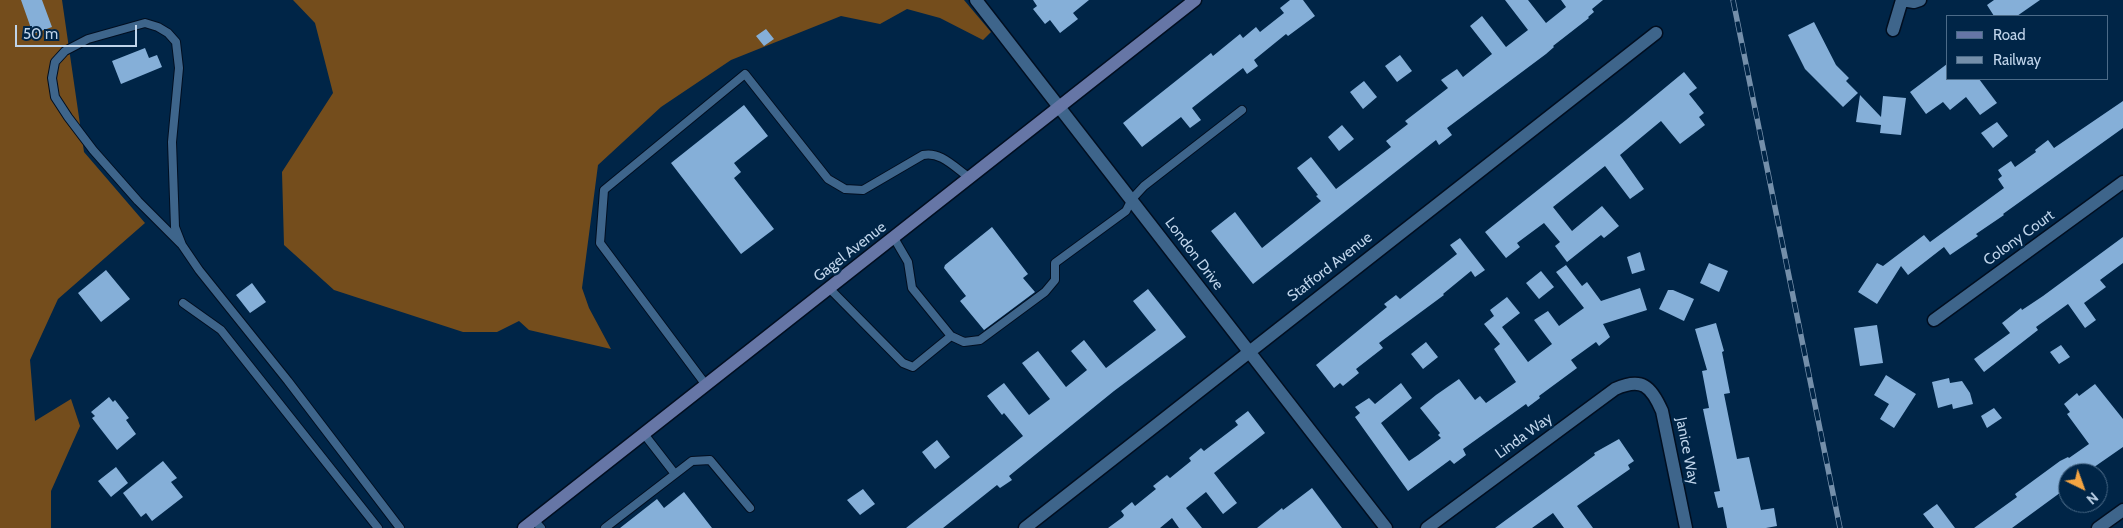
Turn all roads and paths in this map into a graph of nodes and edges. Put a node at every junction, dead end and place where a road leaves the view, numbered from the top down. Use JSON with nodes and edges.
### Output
{"nodes":[{"id":1,"x":976,"y":0,"type":"edge"},
{"id":2,"x":1196,"y":0,"type":"edge"},
{"id":3,"x":1902,"y":0,"type":"edge"},
{"id":4,"x":1920,"y":0,"type":"edge"},
{"id":5,"x":1893,"y":30,"type":"dead end"},
{"id":6,"x":1656,"y":32,"type":"dead end"},
{"id":7,"x":1060,"y":108,"type":"junction"},
{"id":8,"x":1242,"y":110,"type":"dead end"},
{"id":9,"x":970,"y":178,"type":"junction"},
{"id":10,"x":2123,"y":182,"type":"edge"},
{"id":11,"x":1132,"y":199,"type":"junction"},
{"id":12,"x":894,"y":238,"type":"junction"},
{"id":13,"x":182,"y":245,"type":"junction"},
{"id":14,"x":829,"y":288,"type":"junction"},
{"id":15,"x":183,"y":303,"type":"dead end"},
{"id":16,"x":1934,"y":320,"type":"dead end"},
{"id":17,"x":951,"y":336,"type":"junction"},
{"id":18,"x":1249,"y":352,"type":"junction"},
{"id":19,"x":706,"y":385,"type":"junction"},
{"id":20,"x":1646,"y":386,"type":"joint"},
{"id":21,"x":644,"y":434,"type":"junction"},
{"id":22,"x":675,"y":474,"type":"junction"},
{"id":23,"x":750,"y":508,"type":"dead end"},
{"id":24,"x":2123,"y":510,"type":"edge"},
{"id":25,"x":533,"y":525,"type":"edge"},
{"id":26,"x":378,"y":528,"type":"edge"},
{"id":27,"x":400,"y":528,"type":"edge"},
{"id":28,"x":605,"y":528,"type":"edge"},
{"id":29,"x":1025,"y":528,"type":"edge"},
{"id":30,"x":1386,"y":528,"type":"edge"},
{"id":31,"x":1427,"y":528,"type":"edge"},
{"id":32,"x":1686,"y":528,"type":"edge"},
{"id":33,"x":2098,"y":528,"type":"edge"}],
"edges":[{"from":1,"to":7,"type":"street","name":"London Drive"},
{"from":2,"to":7,"type":"street","name":"Gagel Avenue"},
{"from":3,"to":4,"type":"street"},
{"from":3,"to":5,"type":"street"},
{"from":6,"to":18,"type":"street","name":"Stafford Avenue"},
{"from":7,"to":9,"type":"street","name":"Gagel Avenue"},
{"from":7,"to":11,"type":"street","name":"London Drive"},
{"from":8,"to":11,"type":"lane"},
{"from":9,"to":12,"type":"street","name":"Gagel Avenue"},
{"from":9,"to":19,"type":"lane"},
{"from":10,"to":16,"type":"street","name":"Colony Court"},
{"from":11,"to":17,"type":"lane"},
{"from":11,"to":18,"type":"street","name":"London Drive"},
{"from":12,"to":14,"type":"street","name":"Gagel Avenue"},
{"from":12,"to":17,"type":"lane"},
{"from":13,"to":13,"type":"lane"},
{"from":13,"to":27,"type":"lane"},
{"from":14,"to":17,"type":"lane"},
{"from":14,"to":19,"type":"street","name":"Gagel Avenue"},
{"from":15,"to":26,"type":"lane"},
{"from":18,"to":29,"type":"street","name":"Stafford Avenue"},
{"from":18,"to":30,"type":"street","name":"London Drive"},
{"from":19,"to":21,"type":"street","name":"Gagel Avenue"},
{"from":20,"to":31,"type":"street","name":"Linda Way"},
{"from":20,"to":32,"type":"street","name":"Janice Way"},
{"from":21,"to":22,"type":"lane"},
{"from":21,"to":25,"type":"street","name":"Gagel Avenue"},
{"from":22,"to":23,"type":"lane"},
{"from":22,"to":28,"type":"lane"},
{"from":24,"to":33,"type":"street"}]}
